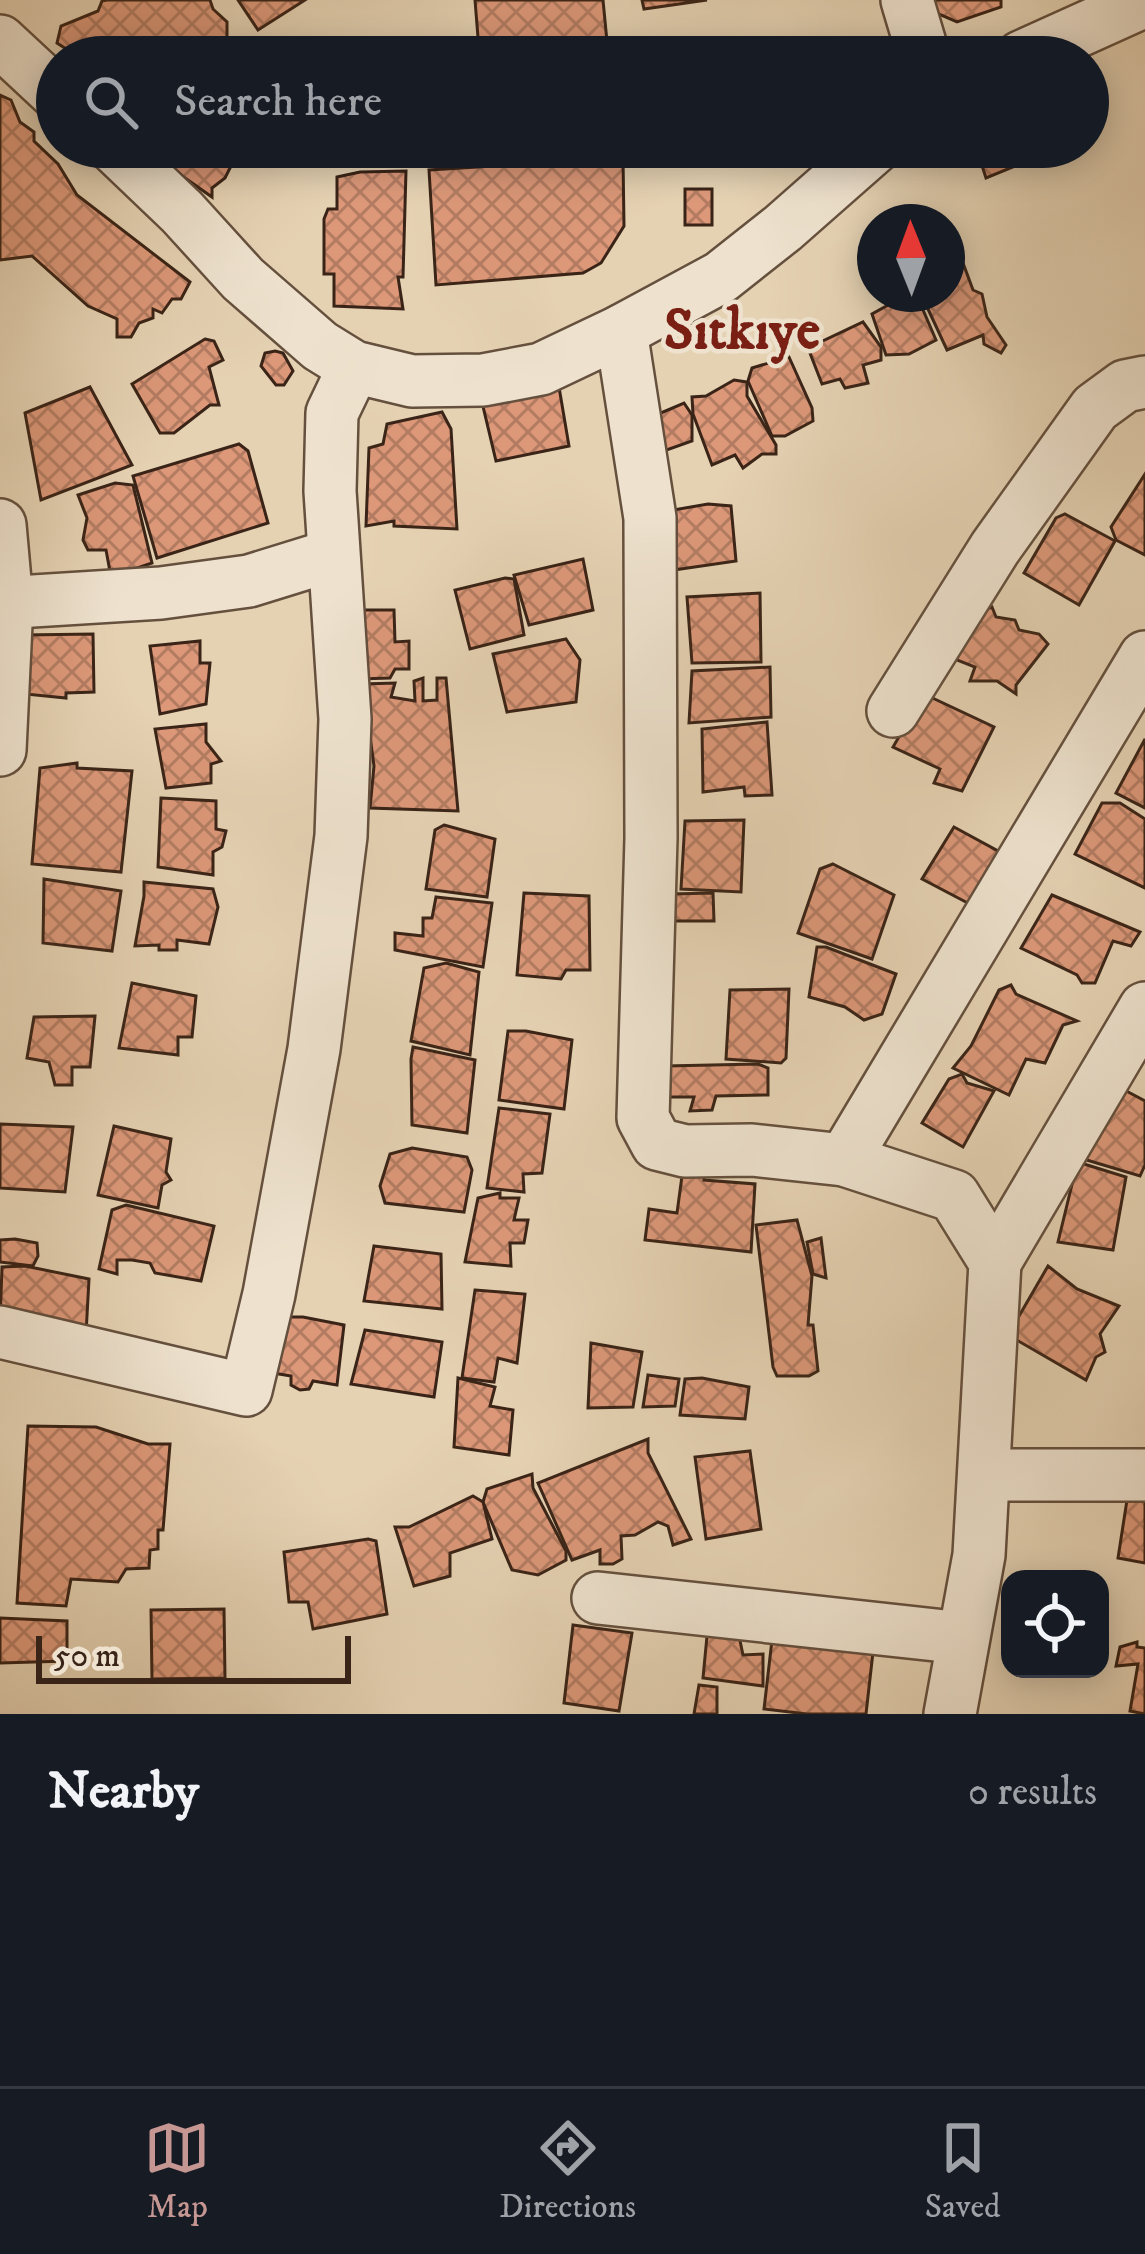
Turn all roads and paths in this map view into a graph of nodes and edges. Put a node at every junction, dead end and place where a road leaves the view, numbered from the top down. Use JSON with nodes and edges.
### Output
{"nodes":[{"id":1,"x":907,"y":0,"type":"edge"},
{"id":2,"x":1145,"y":2,"type":"edge"},
{"id":3,"x":918,"y":36,"type":"edge"},
{"id":4,"x":1068,"y":36,"type":"edge"},
{"id":5,"x":0,"y":41,"type":"edge"},
{"id":6,"x":36,"y":74,"type":"edge"},
{"id":7,"x":136,"y":168,"type":"edge"},
{"id":8,"x":850,"y":168,"type":"edge"},
{"id":9,"x":621,"y":332,"type":"junction"},
{"id":10,"x":354,"y":367,"type":"junction"},
{"id":11,"x":1145,"y":382,"type":"edge"},
{"id":12,"x":0,"y":525,"type":"edge"},
{"id":13,"x":333,"y":555,"type":"junction"},
{"id":14,"x":4,"y":603,"type":"edge"},
{"id":15,"x":1145,"y":657,"type":"edge"},
{"id":16,"x":893,"y":711,"type":"dead end"},
{"id":17,"x":0,"y":750,"type":"edge"},
{"id":18,"x":1145,"y":1008,"type":"edge"},
{"id":19,"x":844,"y":1160,"type":"junction"},
{"id":20,"x":995,"y":1262,"type":"junction"},
{"id":21,"x":0,"y":1333,"type":"edge"},
{"id":22,"x":984,"y":1475,"type":"junction"},
{"id":23,"x":1145,"y":1475,"type":"edge"},
{"id":24,"x":598,"y":1598,"type":"dead end"},
{"id":25,"x":963,"y":1638,"type":"junction"},
{"id":26,"x":950,"y":1714,"type":"edge"}],
"edges":[{"from":1,"to":3,"type":"street"},
{"from":2,"to":4,"type":"street"},
{"from":5,"to":6,"type":"street"},
{"from":7,"to":10,"type":"street"},
{"from":8,"to":9,"type":"street"},
{"from":9,"to":10,"type":"street"},
{"from":9,"to":19,"type":"street"},
{"from":10,"to":13,"type":"street"},
{"from":11,"to":16,"type":"street"},
{"from":12,"to":14,"type":"street"},
{"from":13,"to":14,"type":"street"},
{"from":13,"to":21,"type":"street"},
{"from":14,"to":17,"type":"street"},
{"from":15,"to":19,"type":"street"},
{"from":18,"to":20,"type":"street"},
{"from":19,"to":20,"type":"street"},
{"from":20,"to":22,"type":"street"},
{"from":22,"to":23,"type":"street"},
{"from":22,"to":25,"type":"street"},
{"from":24,"to":25,"type":"street"},
{"from":25,"to":26,"type":"street"}]}
